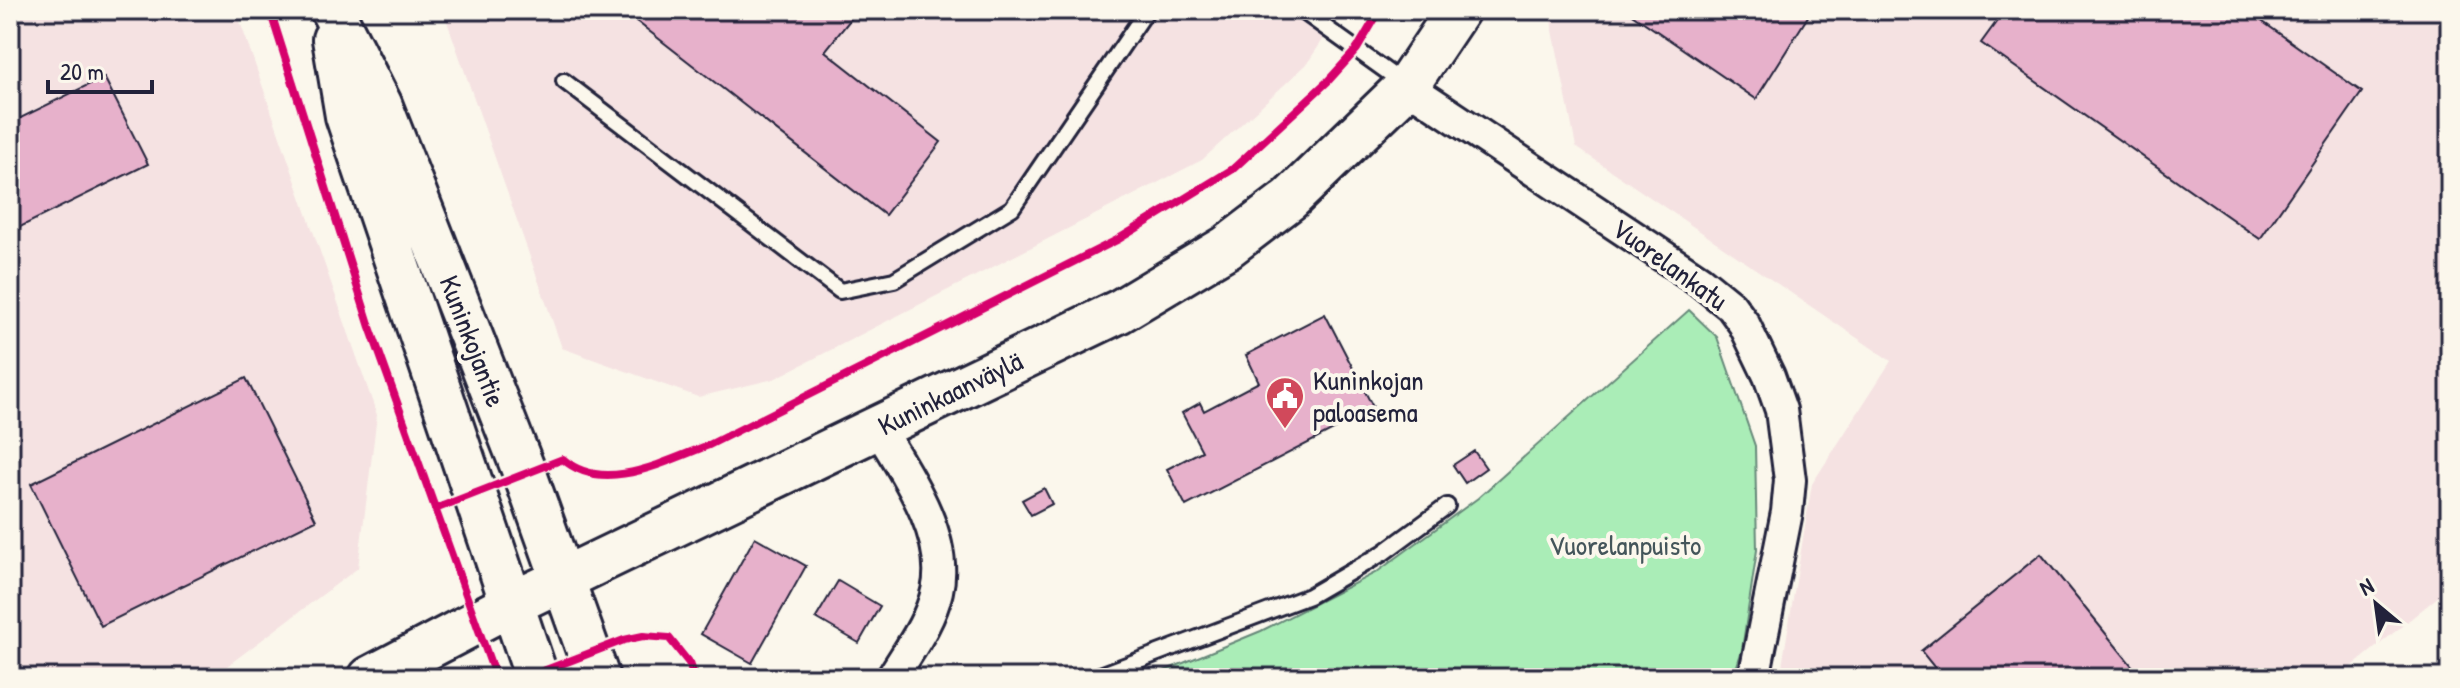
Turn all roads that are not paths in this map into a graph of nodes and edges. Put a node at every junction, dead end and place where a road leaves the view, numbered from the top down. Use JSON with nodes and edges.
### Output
{"nodes":[{"id":1,"x":330,"y":10,"type":"edge"},
{"id":2,"x":1147,"y":10,"type":"edge"},
{"id":3,"x":1301,"y":10,"type":"edge"},
{"id":4,"x":1458,"y":10,"type":"edge"},
{"id":5,"x":564,"y":81,"type":"dead end"},
{"id":6,"x":1407,"y":86,"type":"junction"},
{"id":7,"x":878,"y":428,"type":"junction"},
{"id":8,"x":1447,"y":506,"type":"dead end"},
{"id":9,"x":563,"y":579,"type":"junction"},
{"id":10,"x":511,"y":604,"type":"junction"},
{"id":11,"x":370,"y":678,"type":"edge"},
{"id":12,"x":537,"y":678,"type":"edge"},
{"id":13,"x":598,"y":678,"type":"edge"},
{"id":14,"x":892,"y":678,"type":"edge"},
{"id":15,"x":1092,"y":678,"type":"edge"},
{"id":16,"x":1754,"y":678,"type":"edge"}],
"edges":[{"from":1,"to":9,"type":"main road","name":"Kuninkojantie"},
{"from":1,"to":10,"type":"main road","name":"Kuninkojantie"},
{"from":2,"to":5,"type":"lane"},
{"from":3,"to":6,"type":"lane"},
{"from":4,"to":6,"type":"main road","name":"Kuninkaanväylä"},
{"from":6,"to":7,"type":"main road","name":"Kuninkaanväylä"},
{"from":6,"to":16,"type":"street","name":"Vuorelankatu"},
{"from":7,"to":9,"type":"main road","name":"Kuninkaanväylä"},
{"from":7,"to":14,"type":"street"},
{"from":8,"to":15,"type":"lane"},
{"from":9,"to":10,"type":"main road","name":"Kuninkaanväylä"},
{"from":9,"to":13,"type":"main road","name":"Kuninkojantie"},
{"from":10,"to":11,"type":"main road","name":"Kuninkaanväylä"},
{"from":10,"to":12,"type":"main road","name":"Kuninkojantie"}]}
